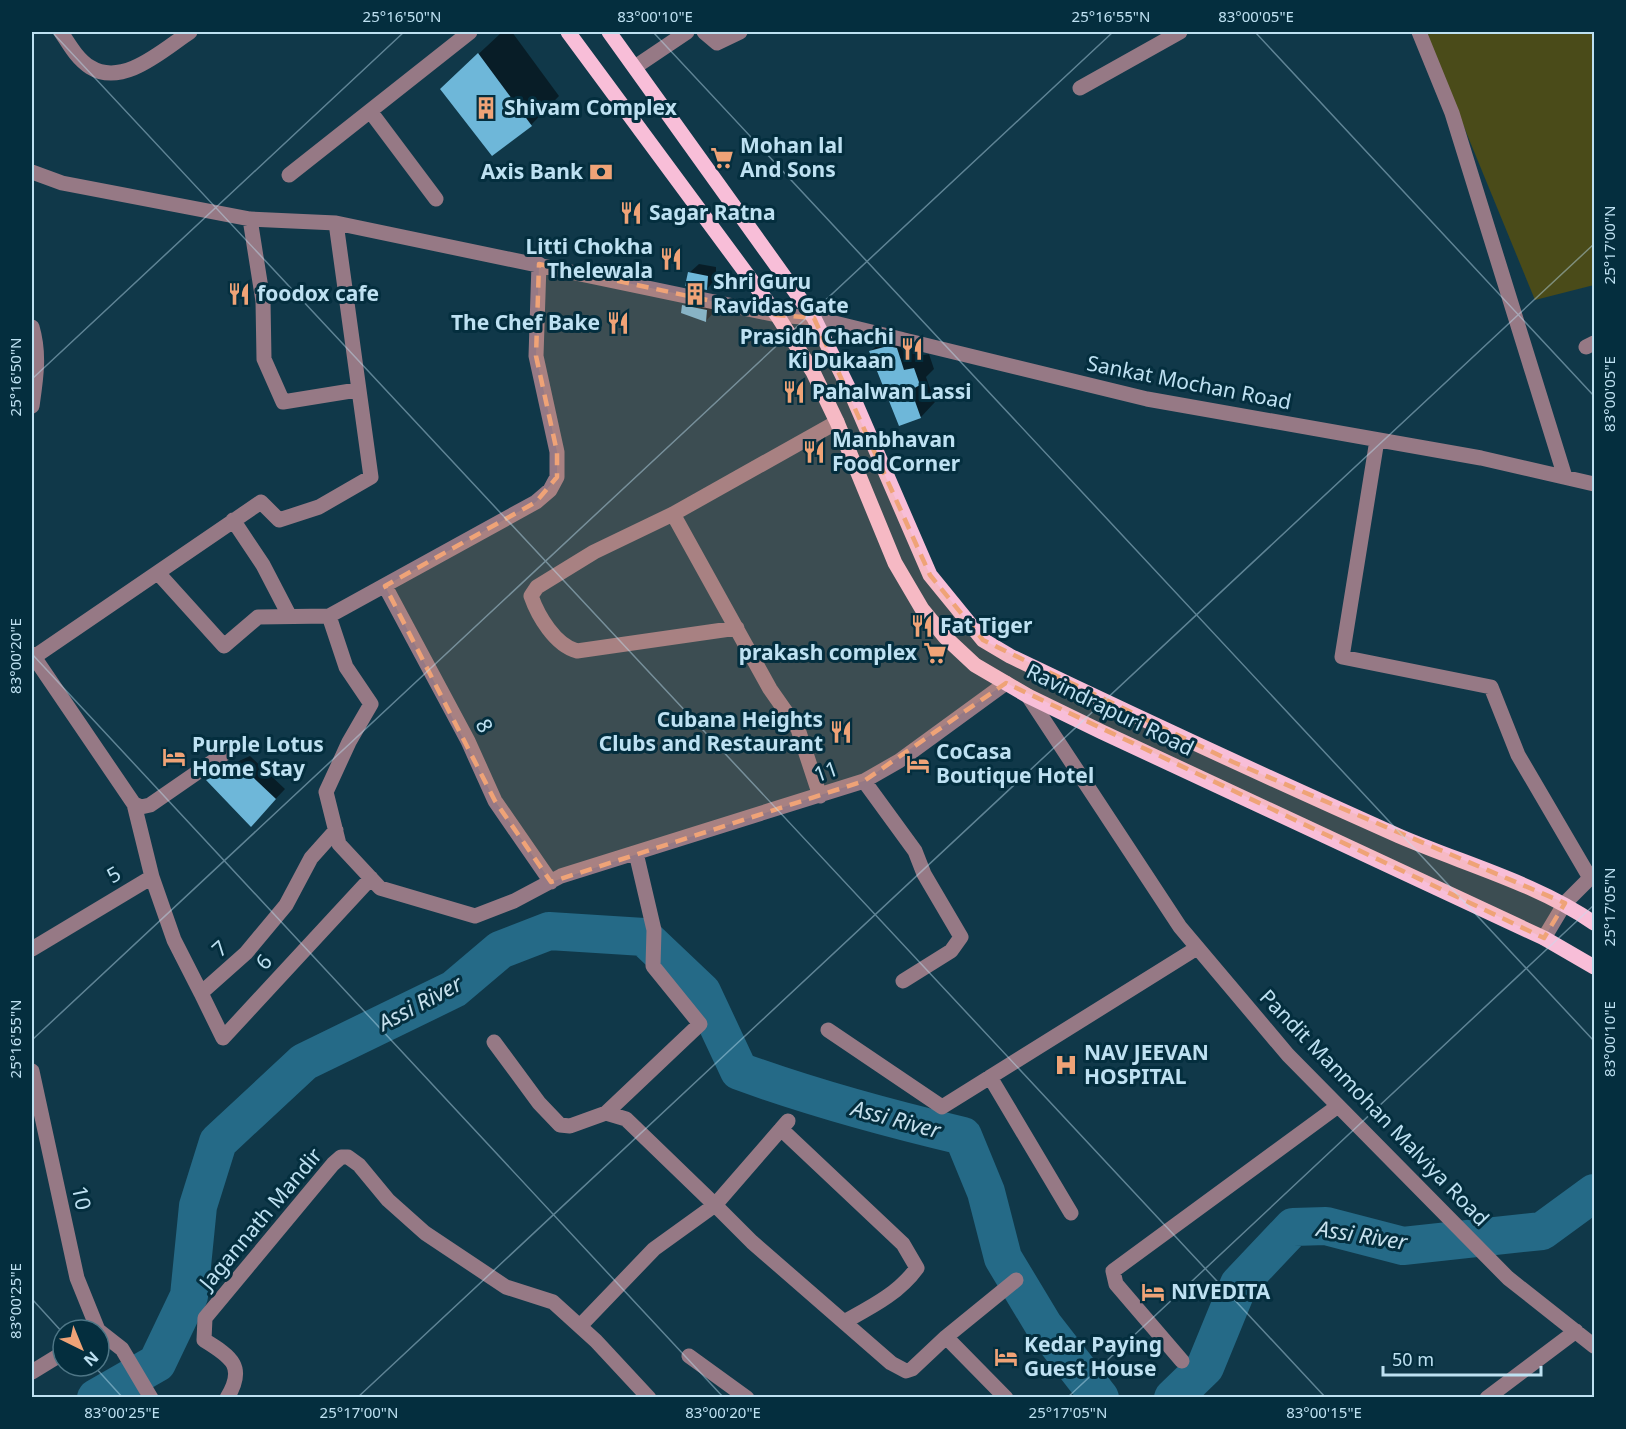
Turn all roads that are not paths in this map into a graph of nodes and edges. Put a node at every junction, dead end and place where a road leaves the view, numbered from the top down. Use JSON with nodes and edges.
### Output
{"nodes":[{"id":1,"x":61,"y":32,"type":"edge"},
{"id":2,"x":189,"y":32,"type":"edge"},
{"id":3,"x":470,"y":32,"type":"edge"},
{"id":4,"x":568,"y":32,"type":"edge"},
{"id":5,"x":609,"y":32,"type":"edge"},
{"id":6,"x":687,"y":32,"type":"edge"},
{"id":7,"x":704,"y":32,"type":"edge"},
{"id":8,"x":740,"y":32,"type":"edge"},
{"id":9,"x":1180,"y":32,"type":"edge"},
{"id":10,"x":1419,"y":32,"type":"edge"},
{"id":11,"x":635,"y":67,"type":"junction"},
{"id":12,"x":1080,"y":88,"type":"dead end"},
{"id":13,"x":370,"y":111,"type":"junction"},
{"id":14,"x":32,"y":172,"type":"edge"},
{"id":15,"x":290,"y":175,"type":"dead end"},
{"id":16,"x":436,"y":199,"type":"dead end"},
{"id":17,"x":250,"y":219,"type":"junction"},
{"id":18,"x":336,"y":223,"type":"junction"},
{"id":19,"x":539,"y":264,"type":"junction"},
{"id":20,"x":777,"y":315,"type":"junction"},
{"id":21,"x":814,"y":318,"type":"junction"},
{"id":22,"x":32,"y":327,"type":"edge"},
{"id":23,"x":357,"y":390,"type":"junction"},
{"id":24,"x":32,"y":406,"type":"edge"},
{"id":25,"x":837,"y":422,"type":"junction"},
{"id":26,"x":1377,"y":440,"type":"junction"},
{"id":27,"x":1565,"y":477,"type":"junction"},
{"id":28,"x":1594,"y":484,"type":"edge"},
{"id":29,"x":673,"y":514,"type":"junction"},
{"id":30,"x":233,"y":520,"type":"junction"},
{"id":31,"x":158,"y":573,"type":"junction"},
{"id":32,"x":385,"y":586,"type":"junction"},
{"id":33,"x":289,"y":615,"type":"junction"},
{"id":34,"x":329,"y":616,"type":"junction"},
{"id":35,"x":737,"y":628,"type":"junction"},
{"id":36,"x":33,"y":656,"type":"edge"},
{"id":37,"x":1006,"y":683,"type":"junction"},
{"id":38,"x":1028,"y":696,"type":"junction"},
{"id":39,"x":231,"y":749,"type":"dead end"},
{"id":40,"x":864,"y":781,"type":"junction"},
{"id":41,"x":820,"y":796,"type":"junction"},
{"id":42,"x":134,"y":804,"type":"junction"},
{"id":43,"x":336,"y":830,"type":"junction"},
{"id":44,"x":636,"y":853,"type":"junction"},
{"id":45,"x":1592,"y":876,"type":"edge"},
{"id":46,"x":152,"y":877,"type":"junction"},
{"id":47,"x":371,"y":879,"type":"junction"},
{"id":48,"x":551,"y":882,"type":"junction"},
{"id":49,"x":1565,"y":903,"type":"junction"},
{"id":50,"x":1594,"y":923,"type":"edge"},
{"id":51,"x":1544,"y":938,"type":"junction"},
{"id":52,"x":1197,"y":948,"type":"junction"},
{"id":53,"x":32,"y":949,"type":"edge"},
{"id":54,"x":1594,"y":967,"type":"edge"},
{"id":55,"x":903,"y":981,"type":"dead end"},
{"id":56,"x":201,"y":993,"type":"junction"},
{"id":57,"x":828,"y":1030,"type":"dead end"},
{"id":58,"x":494,"y":1042,"type":"dead end"},
{"id":59,"x":32,"y":1071,"type":"edge"},
{"id":60,"x":990,"y":1077,"type":"junction"},
{"id":61,"x":1338,"y":1106,"type":"junction"},
{"id":62,"x":606,"y":1113,"type":"junction"},
{"id":63,"x":715,"y":1205,"type":"junction"},
{"id":64,"x":1071,"y":1214,"type":"dead end"},
{"id":65,"x":1016,"y":1280,"type":"dead end"},
{"id":66,"x":94,"y":1318,"type":"edge"},
{"id":67,"x":844,"y":1322,"type":"junction"},
{"id":68,"x":579,"y":1326,"type":"junction"},
{"id":69,"x":1576,"y":1331,"type":"junction"},
{"id":70,"x":946,"y":1337,"type":"junction"},
{"id":71,"x":111,"y":1340,"type":"edge"},
{"id":72,"x":1594,"y":1346,"type":"edge"},
{"id":73,"x":689,"y":1356,"type":"dead end"},
{"id":74,"x":51,"y":1359,"type":"edge"},
{"id":75,"x":1182,"y":1361,"type":"dead end"},
{"id":76,"x":32,"y":1369,"type":"edge"},
{"id":77,"x":152,"y":1398,"type":"edge"},
{"id":78,"x":227,"y":1398,"type":"edge"},
{"id":79,"x":649,"y":1398,"type":"edge"},
{"id":80,"x":747,"y":1398,"type":"edge"},
{"id":81,"x":1006,"y":1398,"type":"edge"},
{"id":82,"x":1487,"y":1398,"type":"edge"}],
"edges":[{"from":1,"to":2,"type":"street"},
{"from":3,"to":13,"type":"street"},
{"from":4,"to":20,"type":"main road"},
{"from":5,"to":11,"type":"main road","name":"Ravindrapuri Road"},
{"from":6,"to":11,"type":"street"},
{"from":7,"to":8,"type":"street"},
{"from":9,"to":12,"type":"street"},
{"from":10,"to":27,"type":"street"},
{"from":11,"to":21,"type":"main road","name":"Ravindrapuri Road"},
{"from":13,"to":15,"type":"street"},
{"from":13,"to":16,"type":"street"},
{"from":14,"to":17,"type":"street","name":"Sankat Mochan Road"},
{"from":17,"to":18,"type":"street","name":"Sankat Mochan Road"},
{"from":17,"to":23,"type":"street"},
{"from":18,"to":19,"type":"street","name":"Sankat Mochan Road"},
{"from":18,"to":23,"type":"street"},
{"from":19,"to":20,"type":"street","name":"Sankat Mochan Road"},
{"from":19,"to":32,"type":"street"},
{"from":20,"to":21,"type":"street","name":"Sankat Mochan Road"},
{"from":20,"to":25,"type":"main road","name":"Ravindrapuri Road"},
{"from":21,"to":26,"type":"street","name":"Sankat Mochan Road"},
{"from":21,"to":49,"type":"main road","name":"Ravindrapuri Road"},
{"from":22,"to":24,"type":"street"},
{"from":23,"to":30,"type":"street"},
{"from":25,"to":29,"type":"street"},
{"from":25,"to":37,"type":"main road","name":"Ravindrapuri Road"},
{"from":26,"to":27,"type":"street","name":"Sankat Mochan Road"},
{"from":26,"to":45,"type":"street"},
{"from":27,"to":28,"type":"street","name":"Sankat Mochan Road"},
{"from":29,"to":35,"type":"street"},
{"from":29,"to":35,"type":"street"},
{"from":30,"to":31,"type":"street"},
{"from":30,"to":33,"type":"street"},
{"from":31,"to":33,"type":"street"},
{"from":31,"to":36,"type":"street"},
{"from":32,"to":34,"type":"street"},
{"from":32,"to":48,"type":"street","name":"8"},
{"from":33,"to":34,"type":"street"},
{"from":34,"to":43,"type":"street","name":"11"},
{"from":35,"to":41,"type":"street"},
{"from":36,"to":42,"type":"street"},
{"from":37,"to":38,"type":"main road","name":"Ravindrapuri Road"},
{"from":37,"to":40,"type":"street","name":"11"},
{"from":38,"to":51,"type":"main road","name":"Ravindrapuri Road"},
{"from":38,"to":52,"type":"street","name":"Pandit Manmohan Malviya Road"},
{"from":39,"to":42,"type":"street"},
{"from":40,"to":41,"type":"street","name":"11"},
{"from":40,"to":55,"type":"street"},
{"from":41,"to":44,"type":"street","name":"11"},
{"from":42,"to":46,"type":"street","name":"5"},
{"from":43,"to":47,"type":"street","name":"11"},
{"from":43,"to":56,"type":"street","name":"7"},
{"from":44,"to":48,"type":"street","name":"11"},
{"from":44,"to":62,"type":"street"},
{"from":45,"to":49,"type":"street"},
{"from":46,"to":53,"type":"street","name":"5"},
{"from":46,"to":56,"type":"street","name":"7"},
{"from":47,"to":48,"type":"street","name":"11"},
{"from":47,"to":56,"type":"street","name":"6"},
{"from":49,"to":50,"type":"main road","name":"Ravindrapuri Road"},
{"from":49,"to":51,"type":"street"},
{"from":51,"to":54,"type":"main road","name":"Ravindrapuri Road"},
{"from":52,"to":60,"type":"street"},
{"from":52,"to":61,"type":"street","name":"Pandit Manmohan Malviya Road"},
{"from":57,"to":60,"type":"street"},
{"from":58,"to":62,"type":"street"},
{"from":59,"to":66,"type":"street","name":"10"},
{"from":60,"to":64,"type":"street"},
{"from":61,"to":69,"type":"street","name":"Pandit Manmohan Malviya Road"},
{"from":61,"to":75,"type":"street"},
{"from":62,"to":63,"type":"street"},
{"from":63,"to":67,"type":"street"},
{"from":63,"to":67,"type":"street"},
{"from":63,"to":68,"type":"street"},
{"from":65,"to":70,"type":"street"},
{"from":67,"to":70,"type":"street"},
{"from":68,"to":78,"type":"street","name":"Jagannath Mandir"},
{"from":68,"to":79,"type":"street","name":"Jagannath Mandir"},
{"from":69,"to":72,"type":"street","name":"Pandit Manmohan Malviya Road"},
{"from":69,"to":82,"type":"street"},
{"from":70,"to":81,"type":"street"},
{"from":71,"to":77,"type":"street","name":"10"},
{"from":73,"to":80,"type":"street"},
{"from":74,"to":76,"type":"street"}]}
